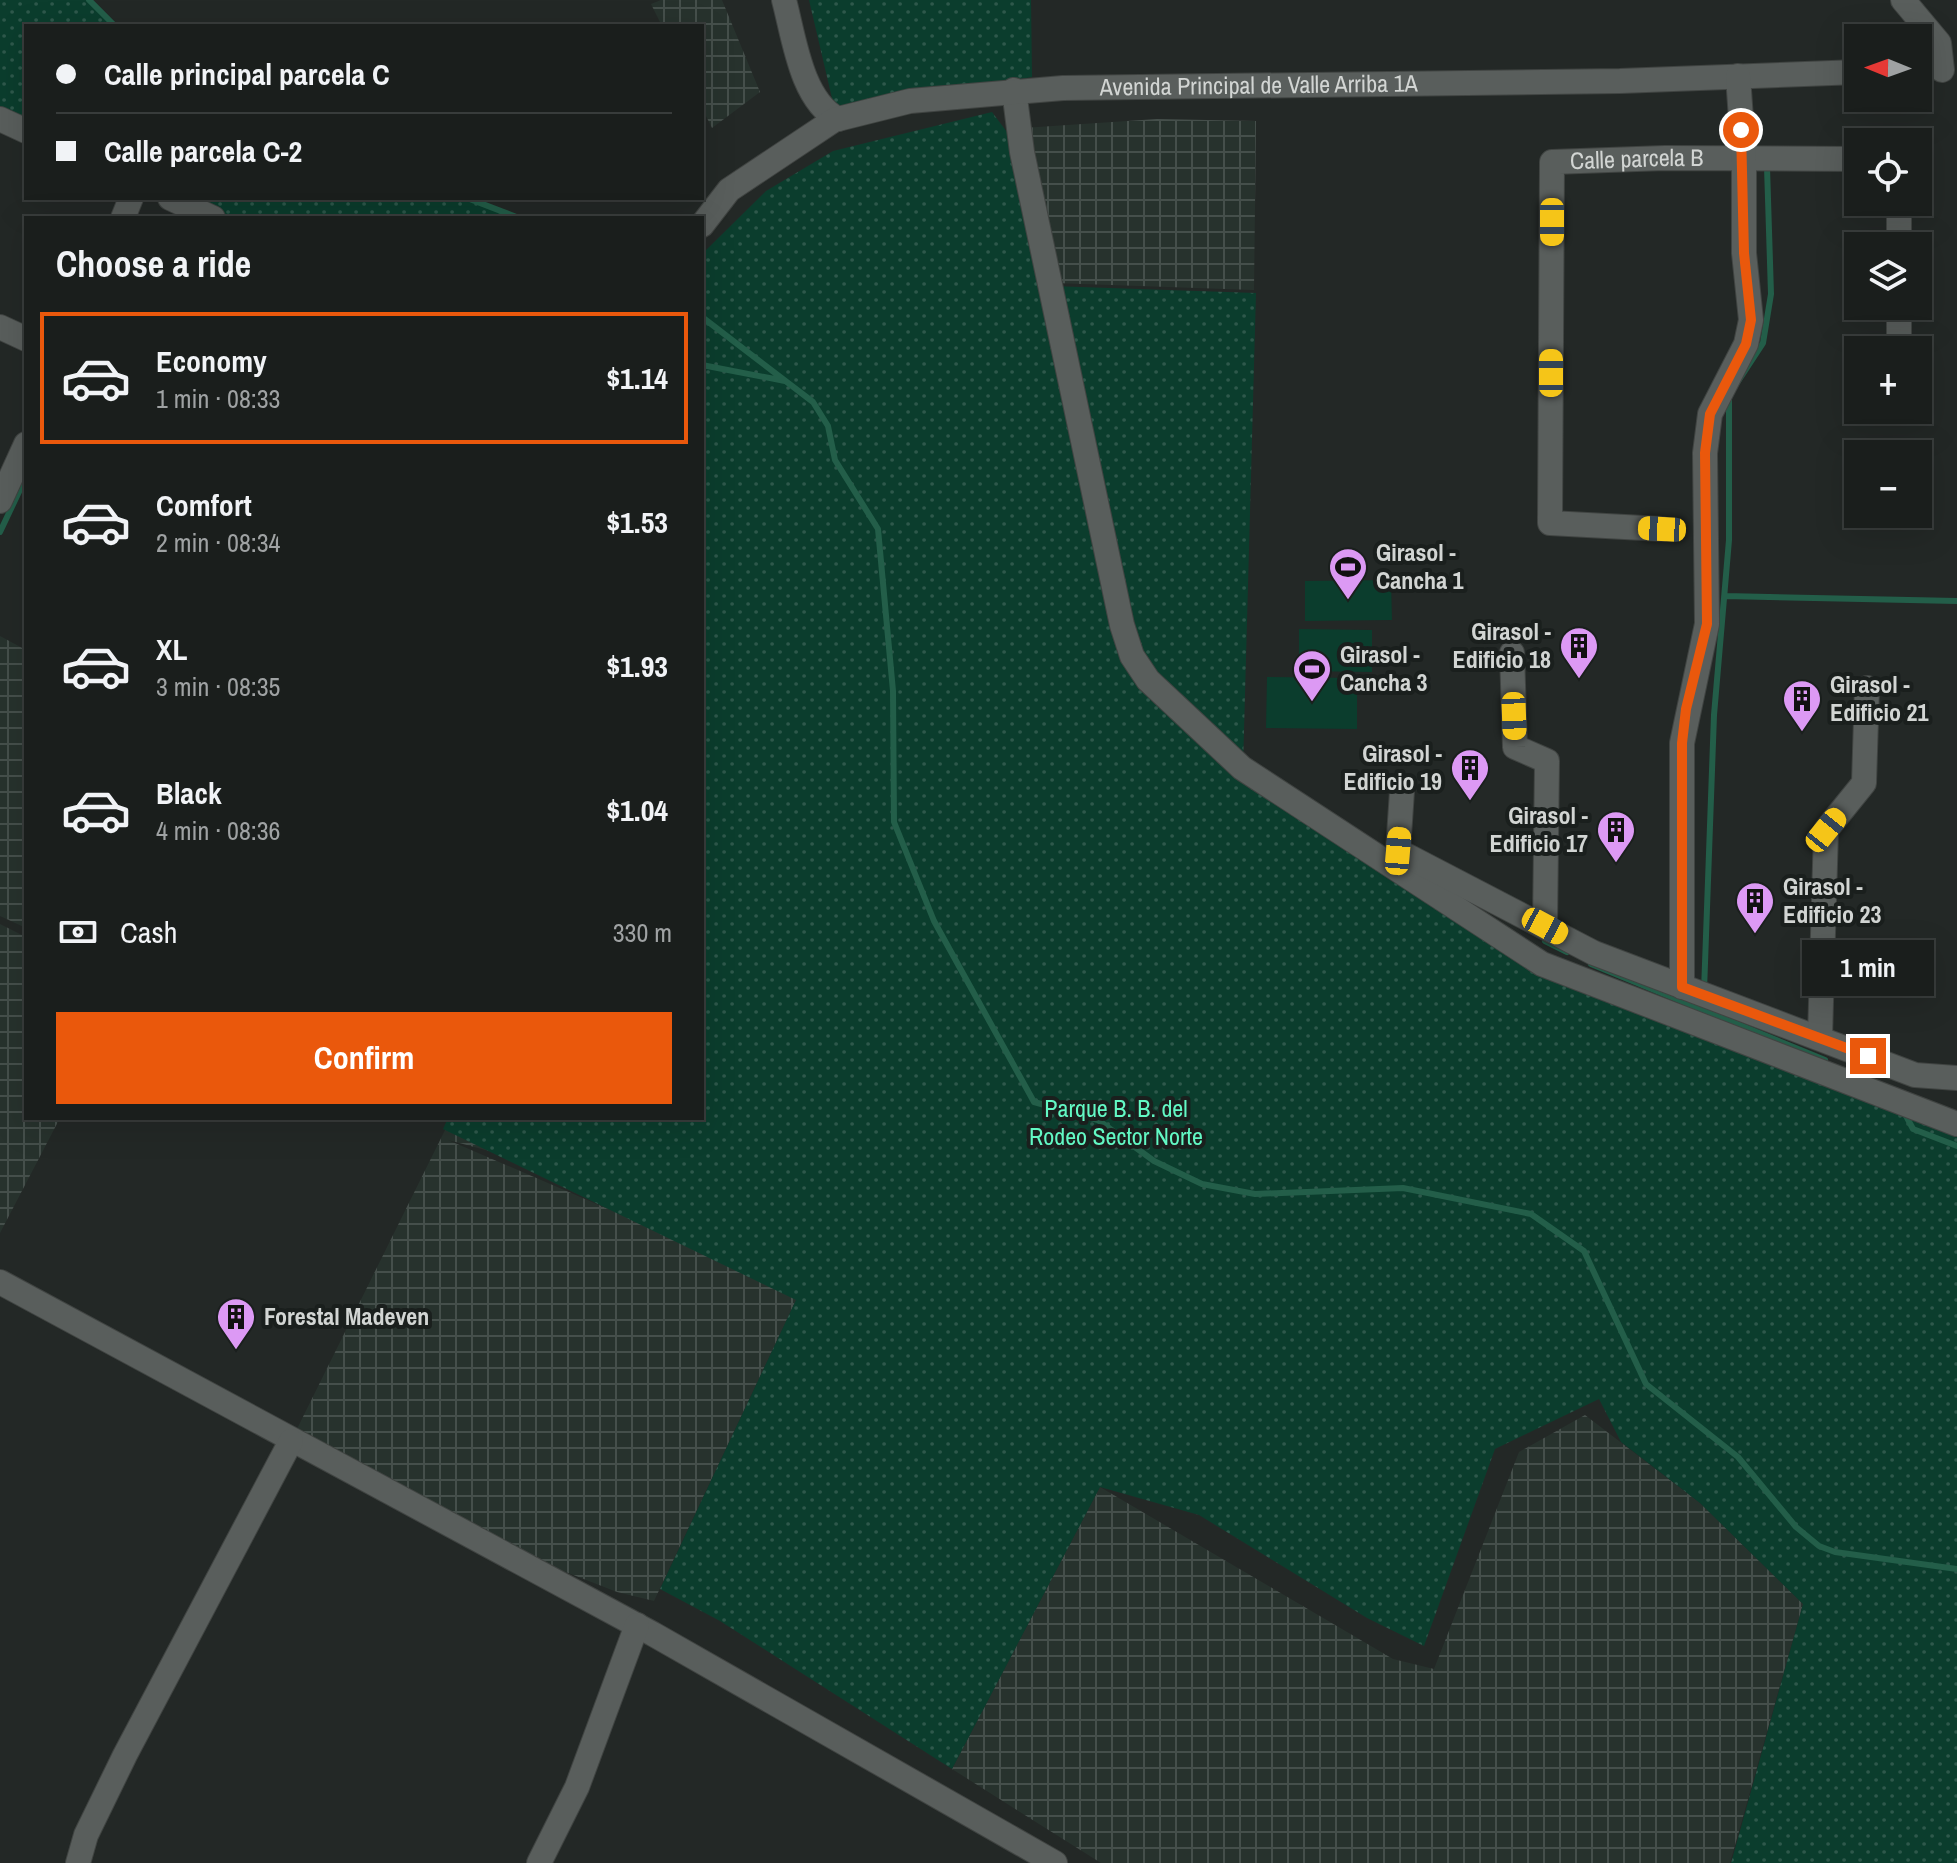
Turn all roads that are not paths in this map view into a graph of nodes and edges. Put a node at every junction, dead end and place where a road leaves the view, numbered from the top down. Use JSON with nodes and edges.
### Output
{"nodes":[{"id":1,"x":784,"y":0,"type":"edge"},
{"id":2,"x":1903,"y":0,"type":"edge"},
{"id":3,"x":1939,"y":70,"type":"edge"},
{"id":4,"x":1844,"y":72,"type":"edge"},
{"id":5,"x":1738,"y":76,"type":"junction"},
{"id":6,"x":1014,"y":90,"type":"junction"},
{"id":7,"x":0,"y":119,"type":"edge"},
{"id":8,"x":838,"y":119,"type":"junction"},
{"id":9,"x":24,"y":130,"type":"edge"},
{"id":10,"x":1744,"y":158,"type":"junction"},
{"id":11,"x":1844,"y":159,"type":"edge"},
{"id":12,"x":174,"y":200,"type":"edge"},
{"id":13,"x":209,"y":216,"type":"edge"},
{"id":14,"x":704,"y":222,"type":"edge"},
{"id":15,"x":0,"y":327,"type":"edge"},
{"id":16,"x":24,"y":338,"type":"edge"},
{"id":17,"x":24,"y":448,"type":"edge"},
{"id":18,"x":1,"y":497,"type":"edge"},
{"id":19,"x":1662,"y":529,"type":"dead end"},
{"id":20,"x":1512,"y":653,"type":"dead end"},
{"id":21,"x":1867,"y":688,"type":"dead end"},
{"id":22,"x":1402,"y":791,"type":"dead end"},
{"id":23,"x":1545,"y":926,"type":"junction"},
{"id":24,"x":1682,"y":987,"type":"junction"},
{"id":25,"x":1820,"y":1037,"type":"junction"},
{"id":26,"x":1957,"y":1078,"type":"edge"},
{"id":27,"x":1957,"y":1124,"type":"edge"},
{"id":28,"x":0,"y":1282,"type":"edge"},
{"id":29,"x":291,"y":1441,"type":"junction"},
{"id":30,"x":637,"y":1625,"type":"junction"},
{"id":31,"x":78,"y":1863,"type":"edge"},
{"id":32,"x":539,"y":1863,"type":"edge"},
{"id":33,"x":1055,"y":1863,"type":"edge"}],
"edges":[{"from":1,"to":8,"type":"street"},
{"from":2,"to":3,"type":"street"},
{"from":4,"to":5,"type":"street","name":"Avenida Principal de Valle Arriba 1A"},
{"from":5,"to":6,"type":"street","name":"Avenida Principal de Valle Arriba 1A"},
{"from":5,"to":10,"type":"street"},
{"from":6,"to":8,"type":"street","name":"Avenida Principal de Valle Arriba 1A"},
{"from":6,"to":27,"type":"street"},
{"from":7,"to":9,"type":"street"},
{"from":8,"to":14,"type":"street","name":"Avenida Principal de Valle Arriba 1A"},
{"from":10,"to":11,"type":"street","name":"Calle parcela B"},
{"from":10,"to":19,"type":"street","name":"Calle parcela B"},
{"from":10,"to":24,"type":"street"},
{"from":12,"to":13,"type":"street"},
{"from":15,"to":16,"type":"street"},
{"from":17,"to":18,"type":"street"},
{"from":20,"to":23,"type":"street"},
{"from":21,"to":25,"type":"street"},
{"from":22,"to":23,"type":"street"},
{"from":23,"to":24,"type":"street"},
{"from":24,"to":25,"type":"street"},
{"from":25,"to":26,"type":"street"},
{"from":28,"to":29,"type":"street"},
{"from":29,"to":30,"type":"street"},
{"from":29,"to":31,"type":"street"},
{"from":30,"to":32,"type":"street"},
{"from":30,"to":33,"type":"street"}]}
